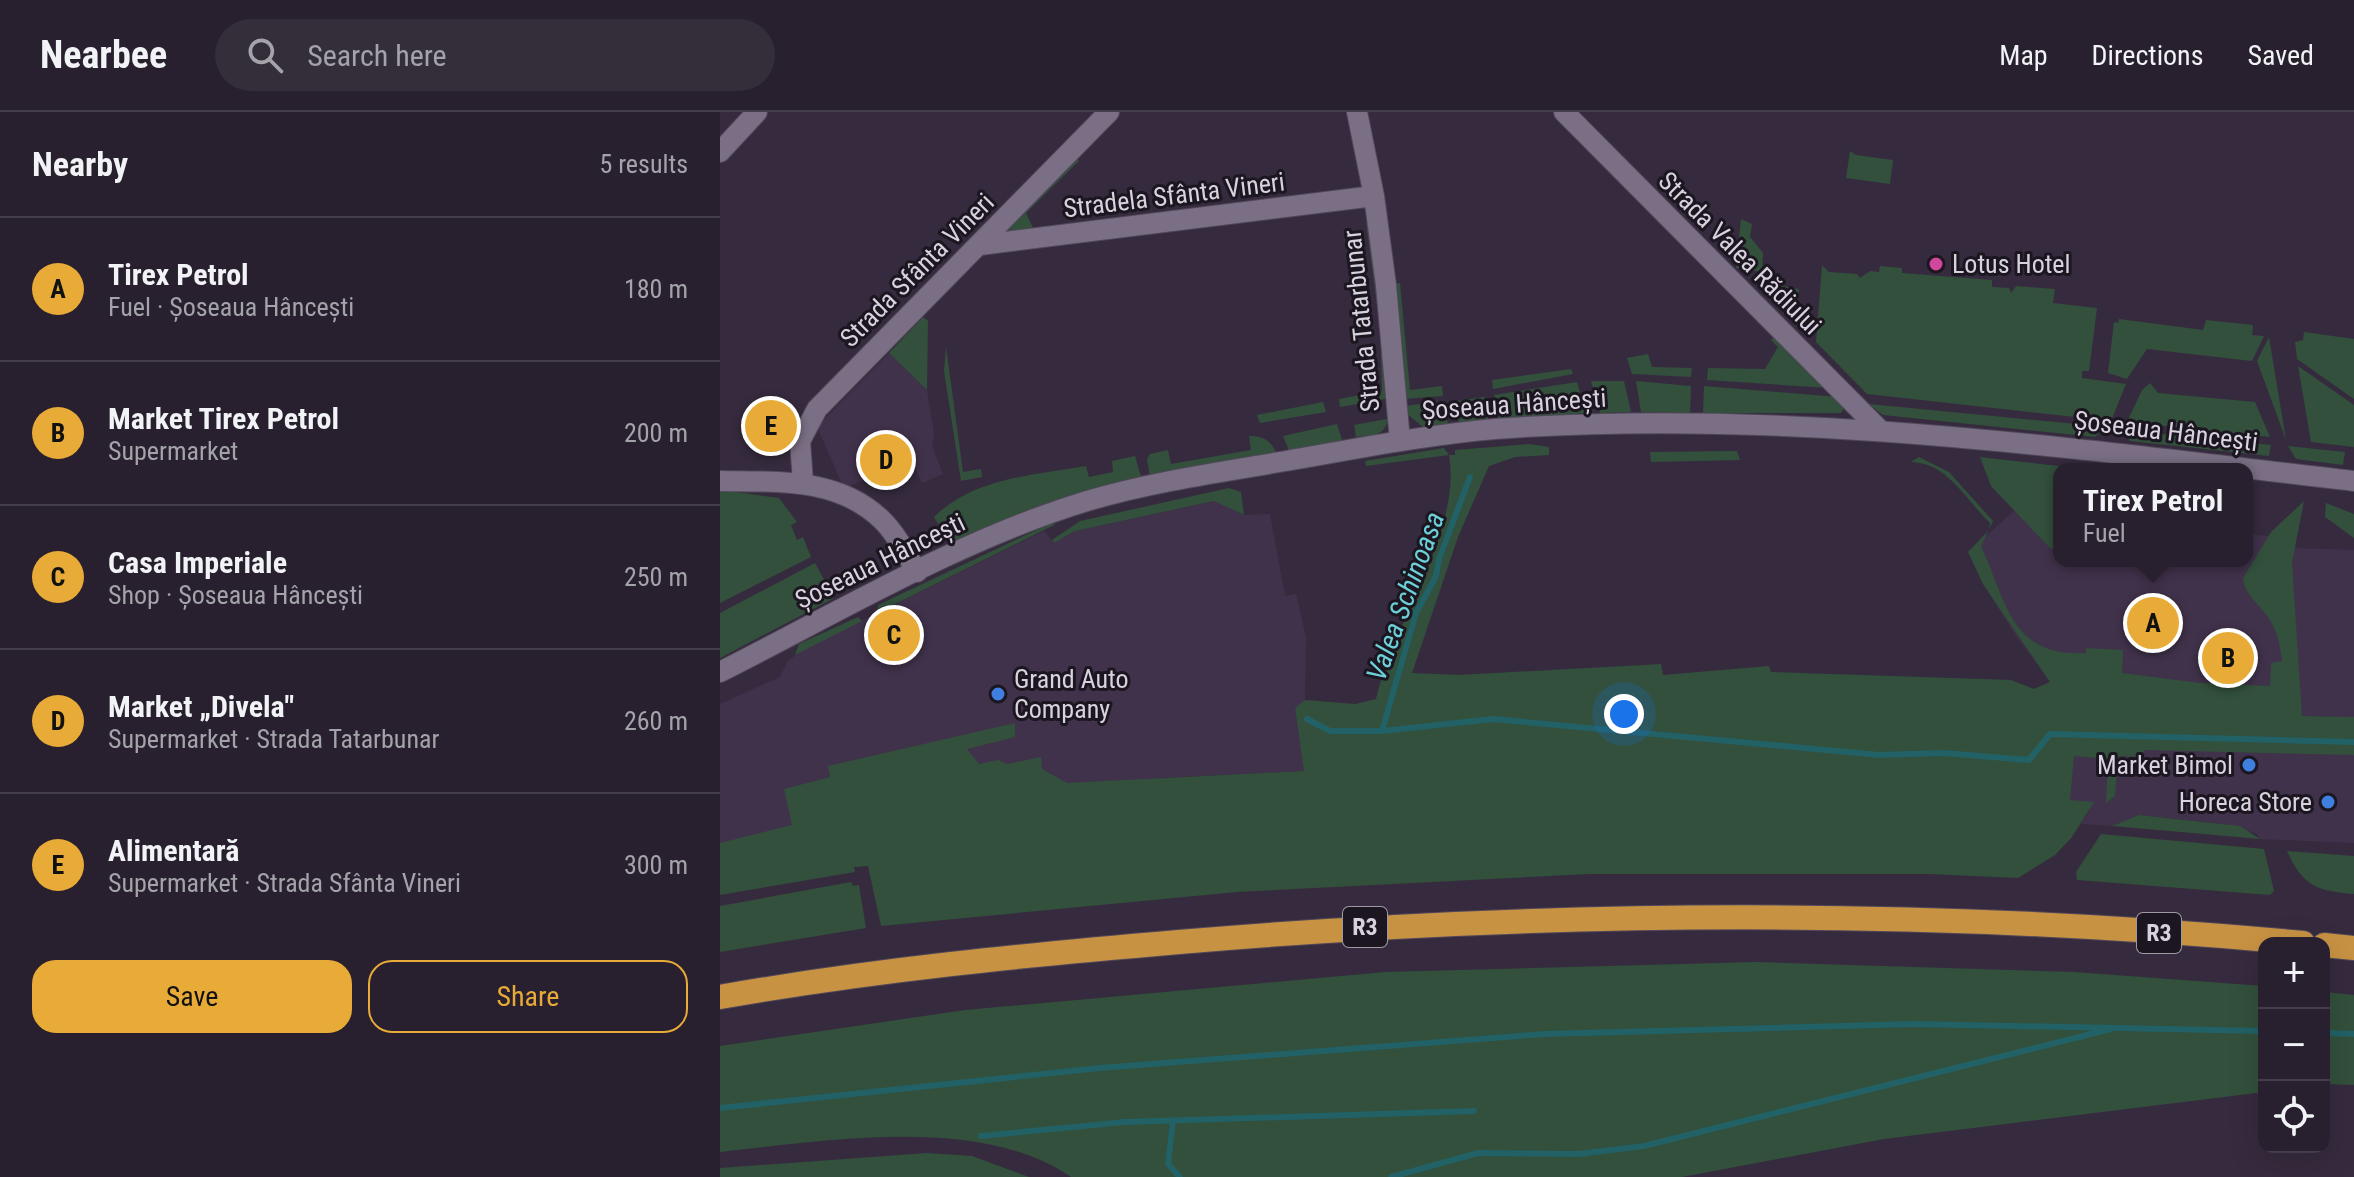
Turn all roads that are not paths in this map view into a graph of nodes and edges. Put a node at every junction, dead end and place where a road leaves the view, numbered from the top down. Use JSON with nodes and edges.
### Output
{"nodes":[{"id":1,"x":757,"y":112,"type":"edge"},
{"id":2,"x":1109,"y":112,"type":"edge"},
{"id":3,"x":1357,"y":112,"type":"edge"},
{"id":4,"x":1564,"y":112,"type":"edge"},
{"id":5,"x":720,"y":152,"type":"edge"},
{"id":6,"x":1374,"y":196,"type":"junction"},
{"id":7,"x":980,"y":245,"type":"junction"},
{"id":8,"x":1880,"y":430,"type":"junction"},
{"id":9,"x":1400,"y":441,"type":"junction"},
{"id":10,"x":2208,"y":463,"type":"edge"},
{"id":11,"x":2253,"y":469,"type":"edge"},
{"id":12,"x":720,"y":481,"type":"edge"},
{"id":13,"x":2354,"y":481,"type":"edge"},
{"id":14,"x":803,"y":482,"type":"junction"},
{"id":15,"x":917,"y":572,"type":"junction"},
{"id":16,"x":720,"y":672,"type":"edge"},
{"id":17,"x":2258,"y":940,"type":"edge"},
{"id":18,"x":2330,"y":946,"type":"edge"},
{"id":19,"x":2354,"y":948,"type":"edge"},
{"id":20,"x":720,"y":997,"type":"edge"}],
"edges":[{"from":1,"to":5,"type":"street"},
{"from":2,"to":7,"type":"street","name":"Strada Sfânta Vineri"},
{"from":3,"to":6,"type":"street"},
{"from":4,"to":8,"type":"street","name":"Strada Valea Rădiului"},
{"from":6,"to":7,"type":"street","name":"Stradela Sfânta Vineri"},
{"from":6,"to":9,"type":"street","name":"Strada Tatarbunar"},
{"from":7,"to":14,"type":"street","name":"Strada Sfânta Vineri"},
{"from":8,"to":9,"type":"street","name":"Șoseaua Hâncești"},
{"from":8,"to":10,"type":"street","name":"Șoseaua Hâncești"},
{"from":9,"to":15,"type":"street","name":"Șoseaua Hâncești"},
{"from":11,"to":13,"type":"street","name":"Șoseaua Hâncești"},
{"from":12,"to":14,"type":"street"},
{"from":14,"to":15,"type":"street"},
{"from":15,"to":16,"type":"street","name":"Șoseaua Hâncești"},
{"from":17,"to":20,"type":"highway","number":"R3"},
{"from":18,"to":19,"type":"highway"}]}
